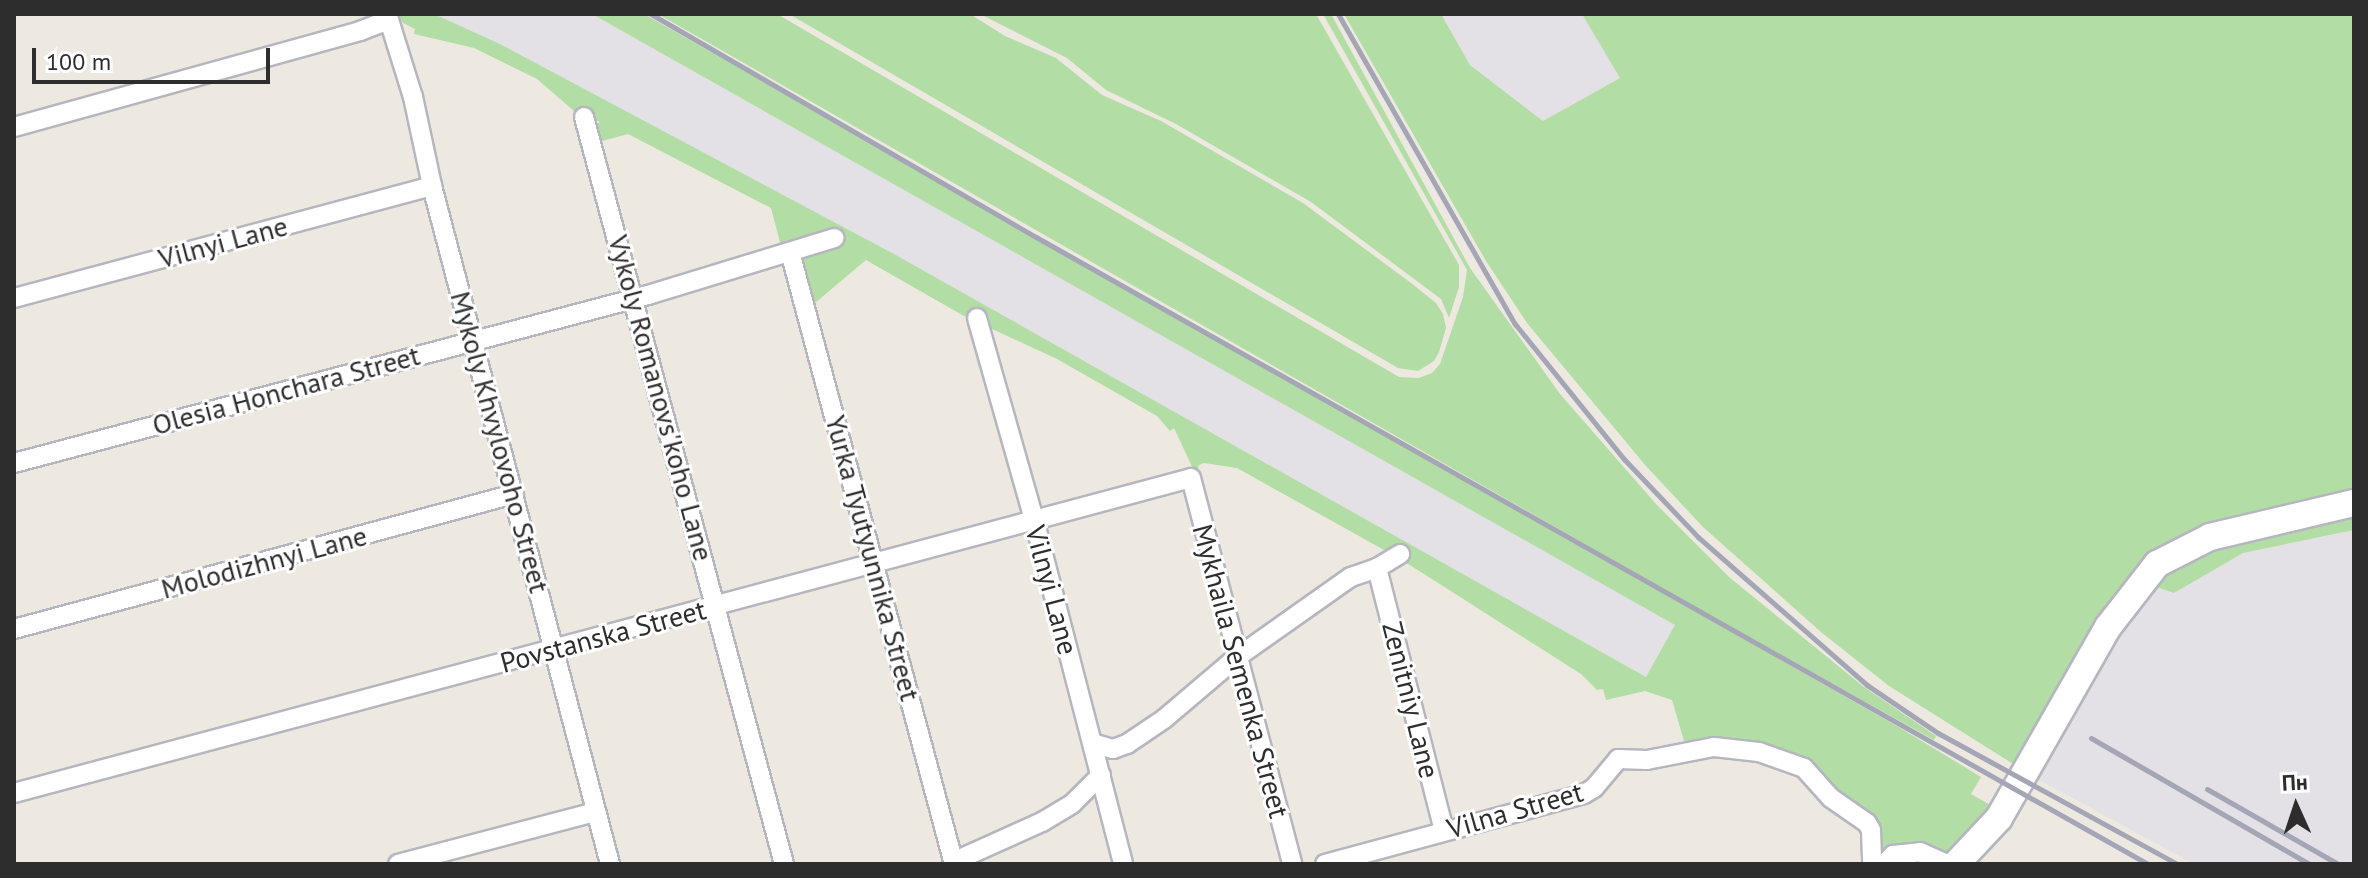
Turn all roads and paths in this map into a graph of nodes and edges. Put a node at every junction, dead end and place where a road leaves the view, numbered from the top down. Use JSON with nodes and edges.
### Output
{"nodes":[{"id":1,"x":584,"y":117,"type":"dead end"},
{"id":2,"x":14,"y":127,"type":"edge"},
{"id":3,"x":432,"y":186,"type":"junction"},
{"id":4,"x":835,"y":238,"type":"dead end"},
{"id":5,"x":790,"y":252,"type":"junction"},
{"id":6,"x":634,"y":297,"type":"junction"},
{"id":7,"x":14,"y":298,"type":"edge"},
{"id":8,"x":977,"y":318,"type":"dead end"},
{"id":9,"x":472,"y":340,"type":"junction"},
{"id":10,"x":14,"y":463,"type":"edge"},
{"id":11,"x":1191,"y":478,"type":"joint"},
{"id":12,"x":514,"y":494,"type":"junction"},
{"id":13,"x":2354,"y":503,"type":"edge"},
{"id":14,"x":1034,"y":519,"type":"junction"},
{"id":15,"x":1400,"y":554,"type":"dead end"},
{"id":16,"x":875,"y":564,"type":"junction"},
{"id":17,"x":1377,"y":568,"type":"junction"},
{"id":18,"x":717,"y":605,"type":"junction"},
{"id":19,"x":14,"y":629,"type":"edge"},
{"id":20,"x":555,"y":649,"type":"junction"},
{"id":21,"x":1236,"y":658,"type":"junction"},
{"id":22,"x":1092,"y":743,"type":"junction"},
{"id":23,"x":1101,"y":775,"type":"junction"},
{"id":24,"x":14,"y":793,"type":"edge"},
{"id":25,"x":595,"y":812,"type":"junction"},
{"id":26,"x":1444,"y":831,"type":"junction"},
{"id":27,"x":954,"y":863,"type":"edge"},
{"id":28,"x":398,"y":864,"type":"edge"},
{"id":29,"x":610,"y":864,"type":"edge"},
{"id":30,"x":784,"y":864,"type":"edge"},
{"id":31,"x":1123,"y":864,"type":"edge"},
{"id":32,"x":1292,"y":864,"type":"edge"},
{"id":33,"x":1325,"y":864,"type":"edge"},
{"id":34,"x":1872,"y":864,"type":"edge"},
{"id":35,"x":1884,"y":864,"type":"edge"},
{"id":36,"x":1947,"y":864,"type":"edge"},
{"id":37,"x":1956,"y":864,"type":"edge"}],
"edges":[{"from":1,"to":6,"type":"street","name":"Vykoly Romanovs'koho Lane"},
{"from":2,"to":3,"type":"street","name":"Mykoly Khvylovoho Street"},
{"from":3,"to":7,"type":"street","name":"Vilnyi Lane"},
{"from":3,"to":9,"type":"street","name":"Mykoly Khvylovoho Street"},
{"from":4,"to":5,"type":"street","name":"Olesia Honchara Street"},
{"from":5,"to":6,"type":"street","name":"Olesia Honchara Street"},
{"from":5,"to":16,"type":"street","name":"Yurka Tyutyunnika Street"},
{"from":6,"to":9,"type":"street","name":"Olesia Honchara Street"},
{"from":6,"to":18,"type":"street","name":"Vykoly Romanovs'koho Lane"},
{"from":8,"to":14,"type":"street","name":"Vilnyi Lane"},
{"from":9,"to":10,"type":"street","name":"Olesia Honchara Street"},
{"from":9,"to":12,"type":"street","name":"Mykoly Khvylovoho Street"},
{"from":11,"to":14,"type":"street","name":"Povstanska Street"},
{"from":11,"to":21,"type":"street","name":"Mykhaila Semenka Street"},
{"from":12,"to":19,"type":"street","name":"Molodizhnyi Lane"},
{"from":12,"to":20,"type":"street","name":"Mykoly Khvylovoho Street"},
{"from":13,"to":37,"type":"street"},
{"from":14,"to":16,"type":"street","name":"Povstanska Street"},
{"from":14,"to":22,"type":"street","name":"Vilnyi Lane"},
{"from":15,"to":17,"type":"street"},
{"from":16,"to":18,"type":"street","name":"Povstanska Street"},
{"from":16,"to":27,"type":"street","name":"Yurka Tyutyunnika Street"},
{"from":17,"to":21,"type":"street"},
{"from":17,"to":26,"type":"street","name":"Zenitniy Lane"},
{"from":18,"to":20,"type":"street","name":"Povstanska Street"},
{"from":18,"to":30,"type":"street","name":"Vykoly Romanovs'koho Lane"},
{"from":20,"to":24,"type":"street","name":"Povstanska Street"},
{"from":20,"to":25,"type":"street","name":"Mykoly Khvylovoho Street"},
{"from":21,"to":22,"type":"street"},
{"from":21,"to":32,"type":"street","name":"Mykhaila Semenka Street"},
{"from":22,"to":23,"type":"street","name":"Vilnyi Lane"},
{"from":23,"to":27,"type":"street"},
{"from":23,"to":31,"type":"street","name":"Vilnyi Lane"},
{"from":25,"to":28,"type":"street"},
{"from":25,"to":29,"type":"street","name":"Mykoly Khvylovoho Street"},
{"from":26,"to":33,"type":"street","name":"Vilna Street"},
{"from":26,"to":34,"type":"street","name":"Vilna Street"},
{"from":35,"to":36,"type":"street"}]}
